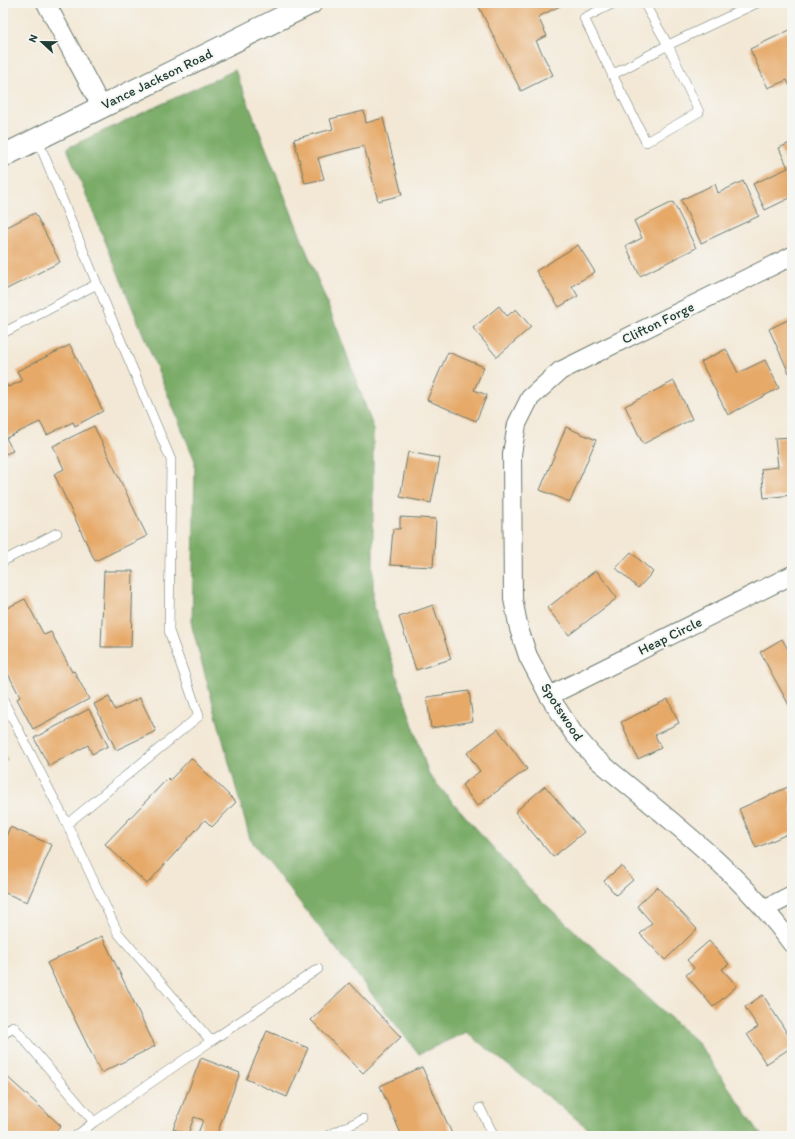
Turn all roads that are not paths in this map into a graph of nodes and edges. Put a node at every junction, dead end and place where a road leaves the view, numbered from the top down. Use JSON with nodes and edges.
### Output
{"nodes":[{"id":1,"x":46,"y":3,"type":"edge"},
{"id":2,"x":311,"y":3,"type":"edge"},
{"id":3,"x":614,"y":3,"type":"edge"},
{"id":4,"x":644,"y":3,"type":"edge"},
{"id":5,"x":758,"y":3,"type":"edge"},
{"id":6,"x":668,"y":45,"type":"junction"},
{"id":7,"x":612,"y":75,"type":"junction"},
{"id":8,"x":101,"y":106,"type":"junction"},
{"id":9,"x":37,"y":138,"type":"junction"},
{"id":10,"x":3,"y":156,"type":"edge"},
{"id":11,"x":792,"y":256,"type":"edge"},
{"id":12,"x":97,"y":284,"type":"junction"},
{"id":13,"x":3,"y":333,"type":"edge"},
{"id":14,"x":530,"y":398,"type":"joint"},
{"id":15,"x":57,"y":533,"type":"dead end"},
{"id":16,"x":3,"y":561,"type":"edge"},
{"id":17,"x":792,"y":575,"type":"edge"},
{"id":18,"x":548,"y":696,"type":"junction"},
{"id":19,"x":3,"y":700,"type":"edge"},
{"id":20,"x":67,"y":824,"type":"junction"},
{"id":21,"x":792,"y":895,"type":"edge"},
{"id":22,"x":764,"y":909,"type":"junction"},
{"id":23,"x":792,"y":944,"type":"edge"},
{"id":24,"x":318,"y":969,"type":"dead end"},
{"id":25,"x":3,"y":1035,"type":"edge"},
{"id":26,"x":211,"y":1041,"type":"junction"},
{"id":27,"x":480,"y":1108,"type":"dead end"},
{"id":28,"x":363,"y":1119,"type":"dead end"},
{"id":29,"x":94,"y":1122,"type":"junction"},
{"id":30,"x":76,"y":1136,"type":"edge"},
{"id":31,"x":327,"y":1136,"type":"edge"},
{"id":32,"x":494,"y":1136,"type":"edge"}],
"edges":[{"from":1,"to":8,"type":"street"},
{"from":2,"to":8,"type":"main road","name":"Vance Jackson Road"},
{"from":3,"to":7,"type":"lane"},
{"from":4,"to":6,"type":"lane"},
{"from":5,"to":6,"type":"lane"},
{"from":6,"to":7,"type":"lane"},
{"from":6,"to":7,"type":"lane"},
{"from":8,"to":9,"type":"main road","name":"Vance Jackson Road"},
{"from":9,"to":10,"type":"main road","name":"Vance Jackson Road"},
{"from":9,"to":12,"type":"lane"},
{"from":11,"to":14,"type":"street","name":"Clifton Forge"},
{"from":12,"to":13,"type":"lane"},
{"from":12,"to":20,"type":"lane"},
{"from":14,"to":18,"type":"street","name":"Spotswood"},
{"from":15,"to":16,"type":"lane"},
{"from":17,"to":18,"type":"street","name":"Heap Circle"},
{"from":18,"to":22,"type":"street","name":"Spotswood"},
{"from":19,"to":20,"type":"lane"},
{"from":20,"to":26,"type":"lane"},
{"from":21,"to":22,"type":"street"},
{"from":22,"to":23,"type":"street","name":"Spotswood"},
{"from":24,"to":26,"type":"lane"},
{"from":25,"to":29,"type":"lane"},
{"from":26,"to":29,"type":"lane"},
{"from":27,"to":32,"type":"lane"},
{"from":28,"to":31,"type":"lane"},
{"from":29,"to":30,"type":"lane"}]}
